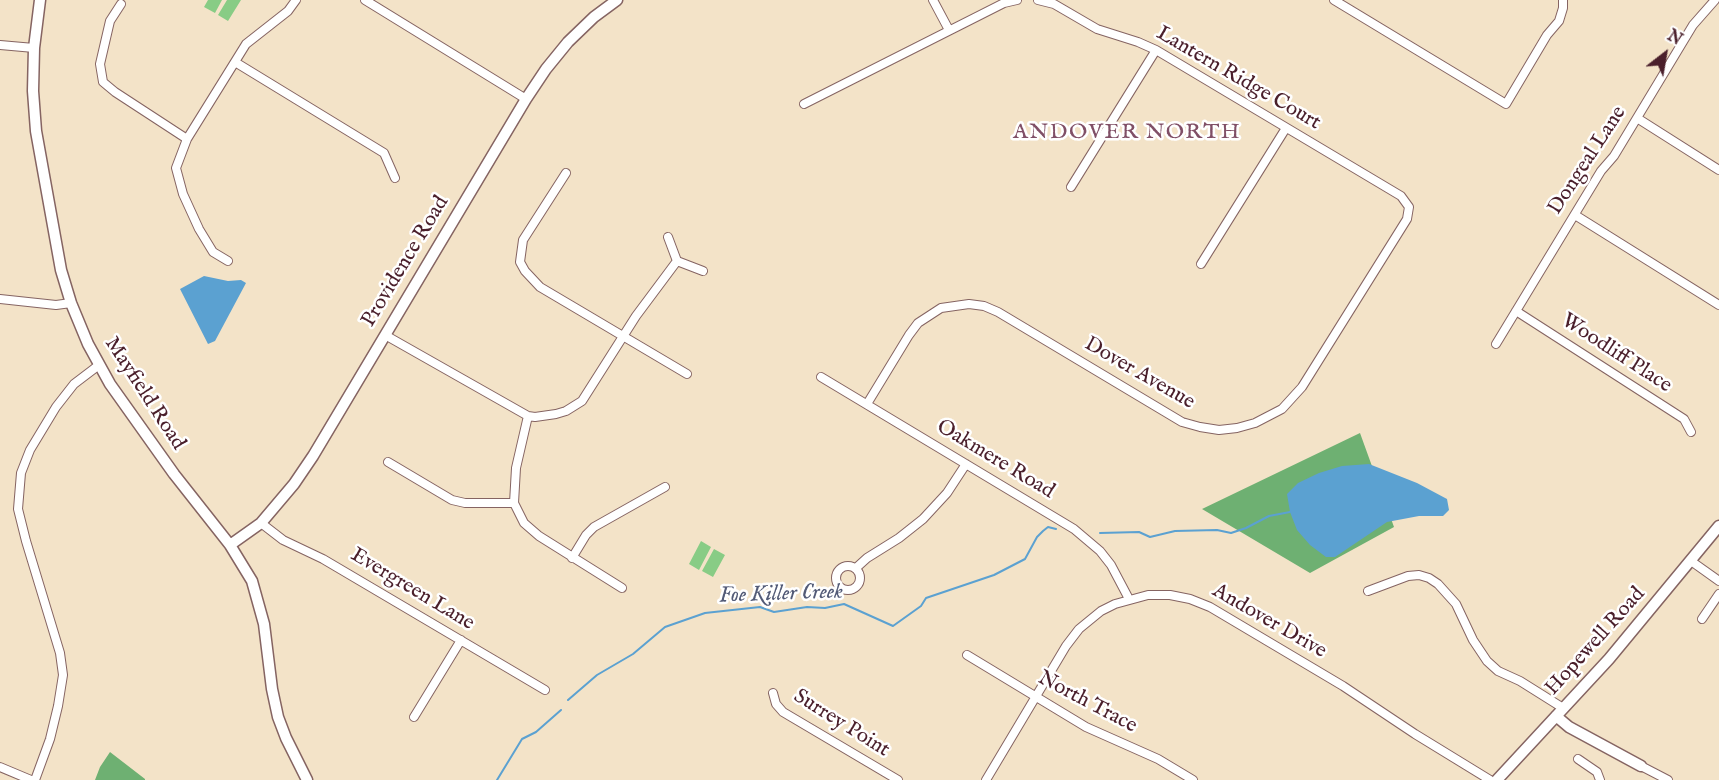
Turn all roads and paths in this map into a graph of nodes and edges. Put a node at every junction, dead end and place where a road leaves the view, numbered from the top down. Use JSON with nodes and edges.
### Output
{"nodes":[{"id":1,"x":40,"y":0,"type":"edge"},
{"id":2,"x":296,"y":0,"type":"edge"},
{"id":3,"x":366,"y":0,"type":"edge"},
{"id":4,"x":618,"y":0,"type":"edge"},
{"id":5,"x":933,"y":0,"type":"edge"},
{"id":6,"x":1017,"y":0,"type":"edge"},
{"id":7,"x":1038,"y":0,"type":"edge"},
{"id":8,"x":1334,"y":0,"type":"edge"},
{"id":9,"x":1563,"y":0,"type":"edge"},
{"id":10,"x":1715,"y":0,"type":"edge"},
{"id":11,"x":121,"y":4,"type":"dead end"},
{"id":12,"x":949,"y":30,"type":"junction"},
{"id":13,"x":0,"y":45,"type":"edge"},
{"id":14,"x":34,"y":48,"type":"junction"},
{"id":15,"x":1156,"y":50,"type":"junction"},
{"id":16,"x":235,"y":62,"type":"junction"},
{"id":17,"x":526,"y":99,"type":"junction"},
{"id":18,"x":804,"y":104,"type":"dead end"},
{"id":19,"x":1637,"y":118,"type":"junction"},
{"id":20,"x":1286,"y":128,"type":"junction"},
{"id":21,"x":186,"y":139,"type":"junction"},
{"id":22,"x":1719,"y":170,"type":"edge"},
{"id":23,"x":566,"y":173,"type":"dead end"},
{"id":24,"x":395,"y":178,"type":"dead end"},
{"id":25,"x":1071,"y":187,"type":"dead end"},
{"id":26,"x":1409,"y":207,"type":"joint"},
{"id":27,"x":1575,"y":215,"type":"junction"},
{"id":28,"x":668,"y":237,"type":"dead end"},
{"id":29,"x":228,"y":261,"type":"dead end"},
{"id":30,"x":677,"y":261,"type":"junction"},
{"id":31,"x":1201,"y":264,"type":"dead end"},
{"id":32,"x":703,"y":271,"type":"dead end"},
{"id":33,"x":0,"y":299,"type":"edge"},
{"id":34,"x":71,"y":303,"type":"junction"},
{"id":35,"x":1719,"y":305,"type":"edge"},
{"id":36,"x":1516,"y":311,"type":"junction"},
{"id":37,"x":385,"y":335,"type":"junction"},
{"id":38,"x":624,"y":336,"type":"junction"},
{"id":39,"x":1496,"y":344,"type":"dead end"},
{"id":40,"x":99,"y":364,"type":"junction"},
{"id":41,"x":687,"y":374,"type":"dead end"},
{"id":42,"x":821,"y":376,"type":"dead end"},
{"id":43,"x":867,"y":404,"type":"junction"},
{"id":44,"x":528,"y":416,"type":"junction"},
{"id":45,"x":1691,"y":432,"type":"dead end"},
{"id":46,"x":388,"y":462,"type":"dead end"},
{"id":47,"x":966,"y":464,"type":"junction"},
{"id":48,"x":665,"y":487,"type":"dead end"},
{"id":49,"x":514,"y":503,"type":"junction"},
{"id":50,"x":261,"y":523,"type":"junction"},
{"id":51,"x":1719,"y":526,"type":"edge"},
{"id":52,"x":230,"y":544,"type":"junction"},
{"id":53,"x":572,"y":558,"type":"junction"},
{"id":54,"x":1691,"y":561,"type":"junction"},
{"id":55,"x":856,"y":568,"type":"dead end"},
{"id":56,"x":1719,"y":581,"type":"edge"},
{"id":57,"x":622,"y":588,"type":"dead end"},
{"id":58,"x":1368,"y":591,"type":"dead end"},
{"id":59,"x":1719,"y":594,"type":"edge"},
{"id":60,"x":1129,"y":599,"type":"junction"},
{"id":61,"x":1702,"y":619,"type":"dead end"},
{"id":62,"x":461,"y":640,"type":"junction"},
{"id":63,"x":966,"y":655,"type":"dead end"},
{"id":64,"x":545,"y":690,"type":"dead end"},
{"id":65,"x":773,"y":693,"type":"dead end"},
{"id":66,"x":1035,"y":697,"type":"junction"},
{"id":67,"x":1560,"y":712,"type":"junction"},
{"id":68,"x":414,"y":717,"type":"dead end"},
{"id":69,"x":1578,"y":759,"type":"dead end"},
{"id":70,"x":0,"y":766,"type":"edge"},
{"id":71,"x":1641,"y":766,"type":"joint"},
{"id":72,"x":33,"y":780,"type":"edge"},
{"id":73,"x":307,"y":780,"type":"edge"},
{"id":74,"x":898,"y":780,"type":"edge"},
{"id":75,"x":986,"y":780,"type":"edge"},
{"id":76,"x":1193,"y":780,"type":"edge"},
{"id":77,"x":1490,"y":780,"type":"edge"},
{"id":78,"x":1497,"y":780,"type":"edge"},
{"id":79,"x":1600,"y":780,"type":"edge"},
{"id":80,"x":1668,"y":780,"type":"edge"}],
"edges":[{"from":1,"to":14,"type":"street","name":"Mayfield Road"},
{"from":2,"to":16,"type":"street"},
{"from":3,"to":17,"type":"street"},
{"from":4,"to":17,"type":"street","name":"Providence Road"},
{"from":5,"to":12,"type":"street"},
{"from":6,"to":12,"type":"street"},
{"from":7,"to":15,"type":"street","name":"Lantern Ridge Court"},
{"from":8,"to":9,"type":"street"},
{"from":10,"to":19,"type":"street","name":"Dongeal Lane"},
{"from":11,"to":21,"type":"street"},
{"from":12,"to":18,"type":"street"},
{"from":13,"to":14,"type":"street"},
{"from":14,"to":34,"type":"street","name":"Mayfield Road"},
{"from":15,"to":20,"type":"street","name":"Lantern Ridge Court"},
{"from":15,"to":25,"type":"street"},
{"from":16,"to":21,"type":"street"},
{"from":16,"to":24,"type":"street"},
{"from":17,"to":37,"type":"street","name":"Providence Road"},
{"from":19,"to":22,"type":"street"},
{"from":19,"to":27,"type":"street","name":"Dongeal Lane"},
{"from":20,"to":26,"type":"street","name":"Lantern Ridge Court"},
{"from":20,"to":31,"type":"street"},
{"from":21,"to":29,"type":"street"},
{"from":23,"to":38,"type":"street"},
{"from":26,"to":43,"type":"street","name":"Dover Avenue"},
{"from":27,"to":35,"type":"street"},
{"from":27,"to":36,"type":"street","name":"Dongeal Lane"},
{"from":28,"to":30,"type":"street"},
{"from":30,"to":32,"type":"street"},
{"from":30,"to":38,"type":"street"},
{"from":33,"to":34,"type":"street"},
{"from":34,"to":40,"type":"street","name":"Mayfield Road"},
{"from":36,"to":39,"type":"street","name":"Dongeal Lane"},
{"from":36,"to":45,"type":"street","name":"Woodliff Place"},
{"from":37,"to":44,"type":"street"},
{"from":37,"to":50,"type":"street","name":"Providence Road"},
{"from":38,"to":41,"type":"street"},
{"from":38,"to":44,"type":"street"},
{"from":40,"to":52,"type":"street","name":"Mayfield Road"},
{"from":40,"to":72,"type":"street"},
{"from":42,"to":43,"type":"street","name":"Oakmere Road"},
{"from":43,"to":47,"type":"street","name":"Oakmere Road"},
{"from":44,"to":49,"type":"street"},
{"from":46,"to":49,"type":"street"},
{"from":47,"to":55,"type":"street"},
{"from":47,"to":60,"type":"street","name":"Oakmere Road"},
{"from":48,"to":53,"type":"street"},
{"from":49,"to":53,"type":"street"},
{"from":50,"to":52,"type":"street","name":"Providence Road"},
{"from":50,"to":62,"type":"street","name":"Evergreen Lane"},
{"from":51,"to":54,"type":"street","name":"Hopewell Road"},
{"from":52,"to":73,"type":"street","name":"Mayfield Road"},
{"from":53,"to":57,"type":"street"},
{"from":54,"to":56,"type":"street"},
{"from":54,"to":67,"type":"street","name":"Hopewell Road"},
{"from":58,"to":67,"type":"street"},
{"from":59,"to":61,"type":"street"},
{"from":60,"to":66,"type":"street","name":"Andover Drive"},
{"from":60,"to":77,"type":"street","name":"Andover Drive"},
{"from":62,"to":64,"type":"street","name":"Evergreen Lane"},
{"from":62,"to":68,"type":"street"},
{"from":63,"to":66,"type":"street","name":"North Trace"},
{"from":65,"to":74,"type":"street","name":"Surrey Point"},
{"from":66,"to":75,"type":"street","name":"Andover Drive"},
{"from":66,"to":76,"type":"street","name":"North Trace"},
{"from":67,"to":71,"type":"street"},
{"from":67,"to":78,"type":"street","name":"Hopewell Road"},
{"from":69,"to":79,"type":"street"},
{"from":70,"to":72,"type":"street"},
{"from":71,"to":80,"type":"street"}]}
